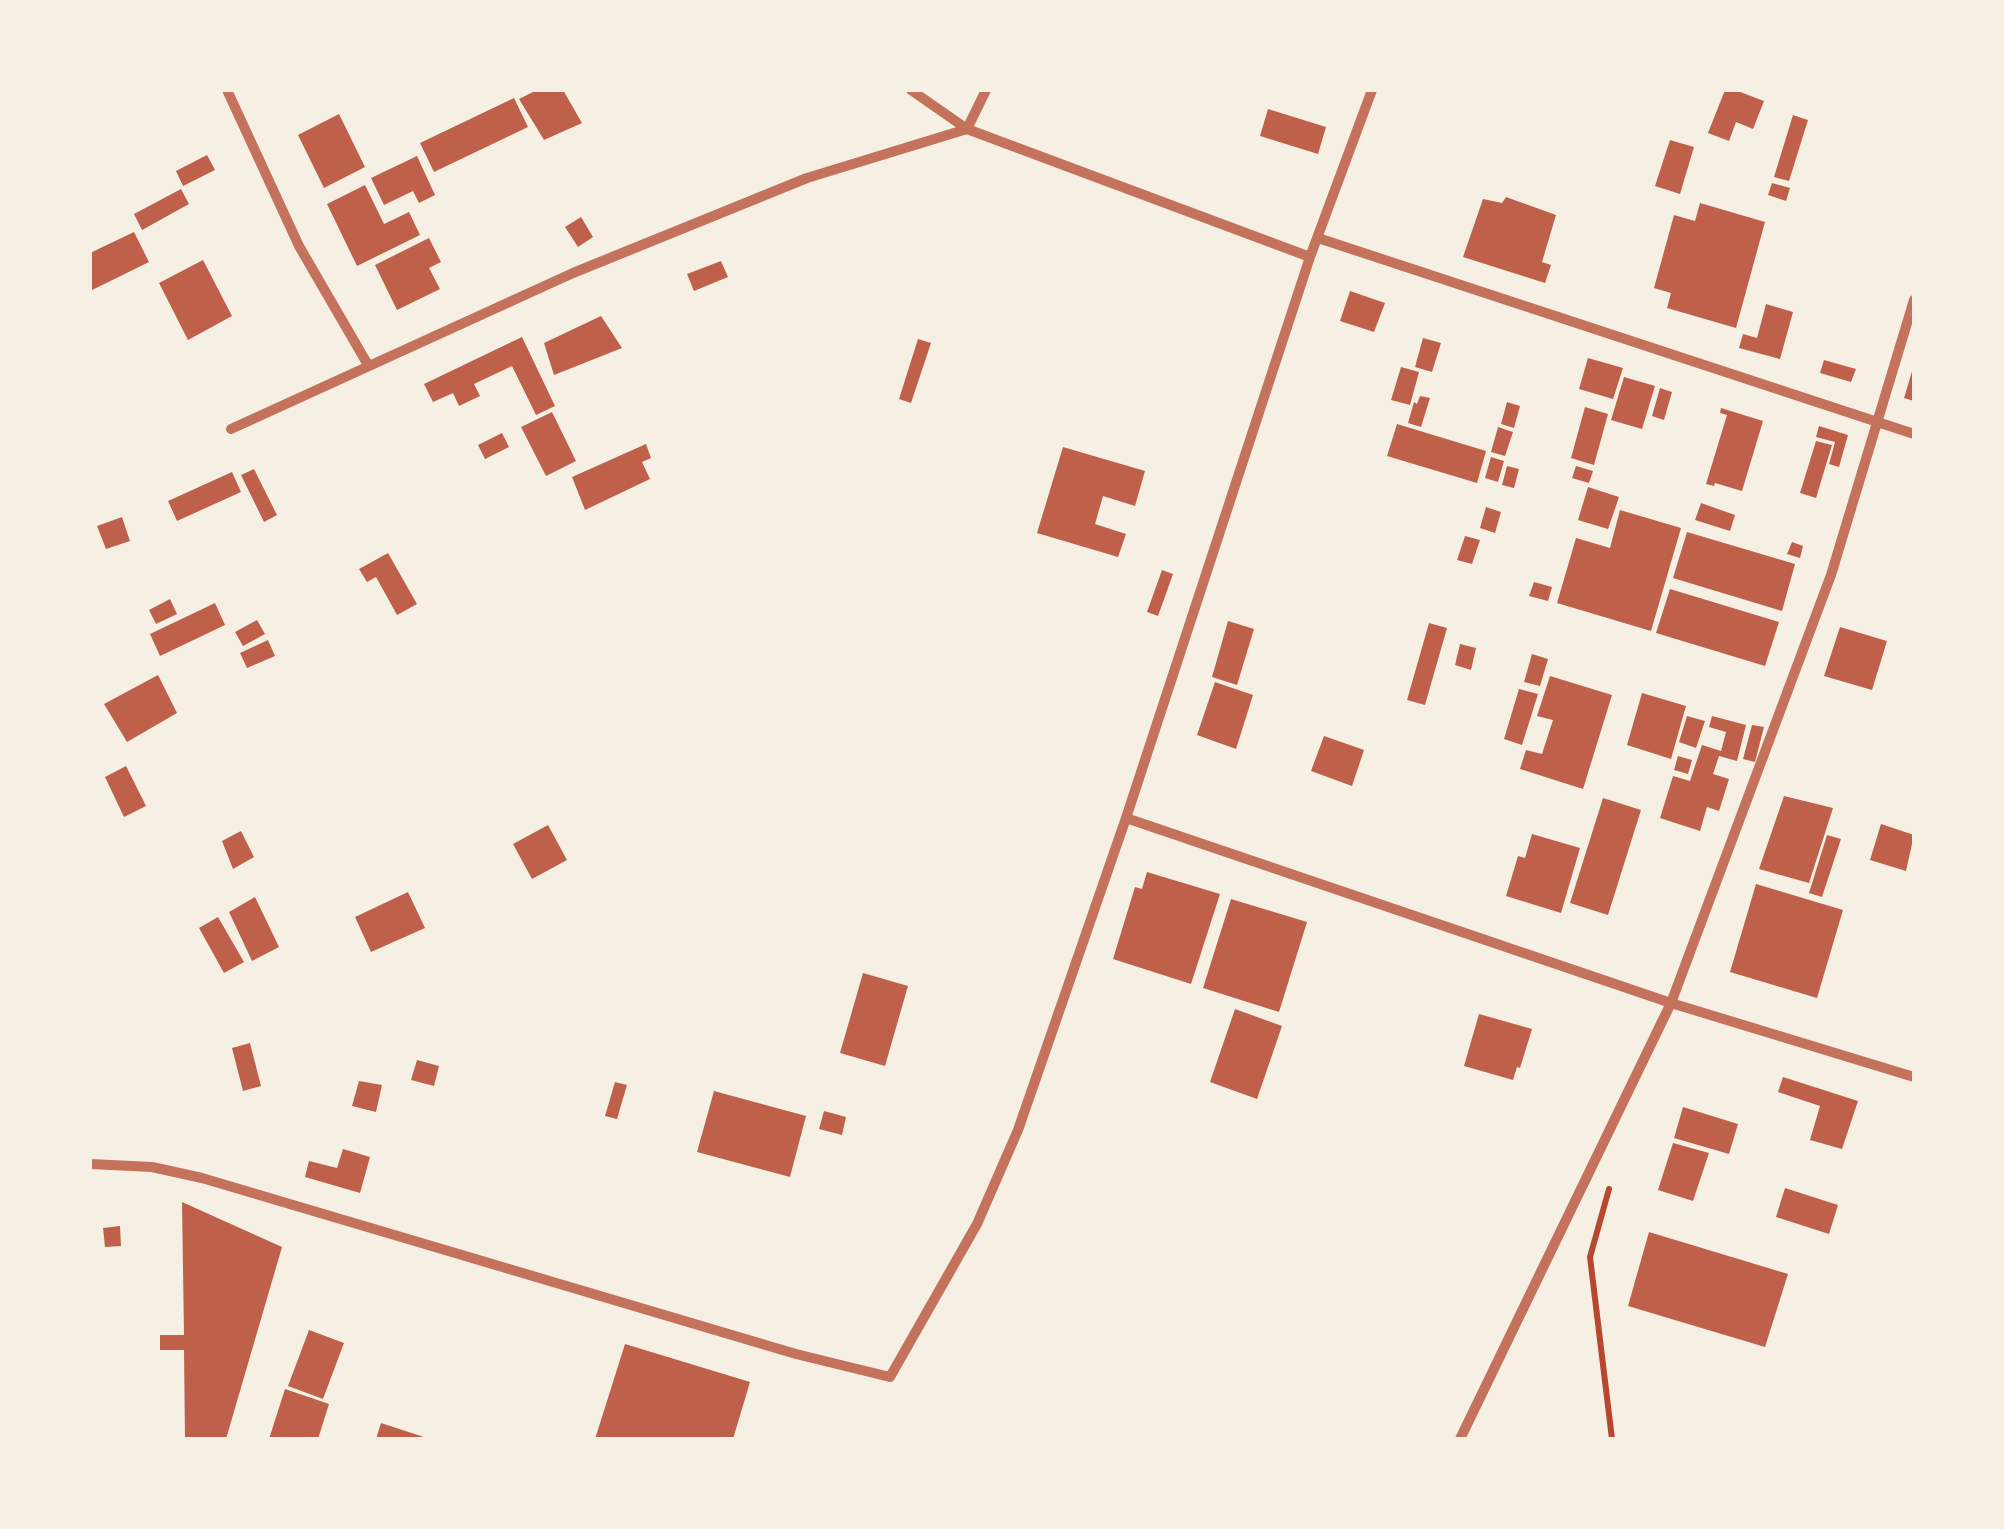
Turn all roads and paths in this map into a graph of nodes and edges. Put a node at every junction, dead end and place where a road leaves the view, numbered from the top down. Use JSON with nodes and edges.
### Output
{"nodes":[{"id":1,"x":227,"y":90,"type":"edge"},
{"id":2,"x":911,"y":90,"type":"edge"},
{"id":3,"x":986,"y":90,"type":"edge"},
{"id":4,"x":1372,"y":90,"type":"edge"},
{"id":5,"x":967,"y":129,"type":"junction"},
{"id":6,"x":1318,"y":238,"type":"junction"},
{"id":7,"x":1310,"y":256,"type":"junction"},
{"id":8,"x":1914,"y":300,"type":"edge"},
{"id":9,"x":368,"y":365,"type":"junction"},
{"id":10,"x":1876,"y":421,"type":"junction"},
{"id":11,"x":231,"y":430,"type":"dead end"},
{"id":12,"x":1914,"y":434,"type":"edge"},
{"id":13,"x":1126,"y":818,"type":"junction"},
{"id":14,"x":1671,"y":1002,"type":"junction"},
{"id":15,"x":1914,"y":1077,"type":"edge"},
{"id":16,"x":90,"y":1164,"type":"edge"},
{"id":17,"x":1612,"y":1175,"type":"dead end"},
{"id":18,"x":1460,"y":1439,"type":"edge"},
{"id":19,"x":1612,"y":1439,"type":"edge"}],
"edges":[{"from":1,"to":9,"type":"street"},
{"from":2,"to":5,"type":"street"},
{"from":3,"to":5,"type":"street"},
{"from":4,"to":6,"type":"street"},
{"from":5,"to":7,"type":"street"},
{"from":5,"to":9,"type":"street"},
{"from":6,"to":7,"type":"street"},
{"from":6,"to":10,"type":"street"},
{"from":7,"to":13,"type":"street"},
{"from":8,"to":10,"type":"street"},
{"from":9,"to":11,"type":"street"},
{"from":10,"to":12,"type":"street"},
{"from":10,"to":14,"type":"street"},
{"from":13,"to":14,"type":"street"},
{"from":13,"to":16,"type":"street"},
{"from":14,"to":15,"type":"street"},
{"from":14,"to":18,"type":"street"},
{"from":17,"to":19,"type":"path"}]}
